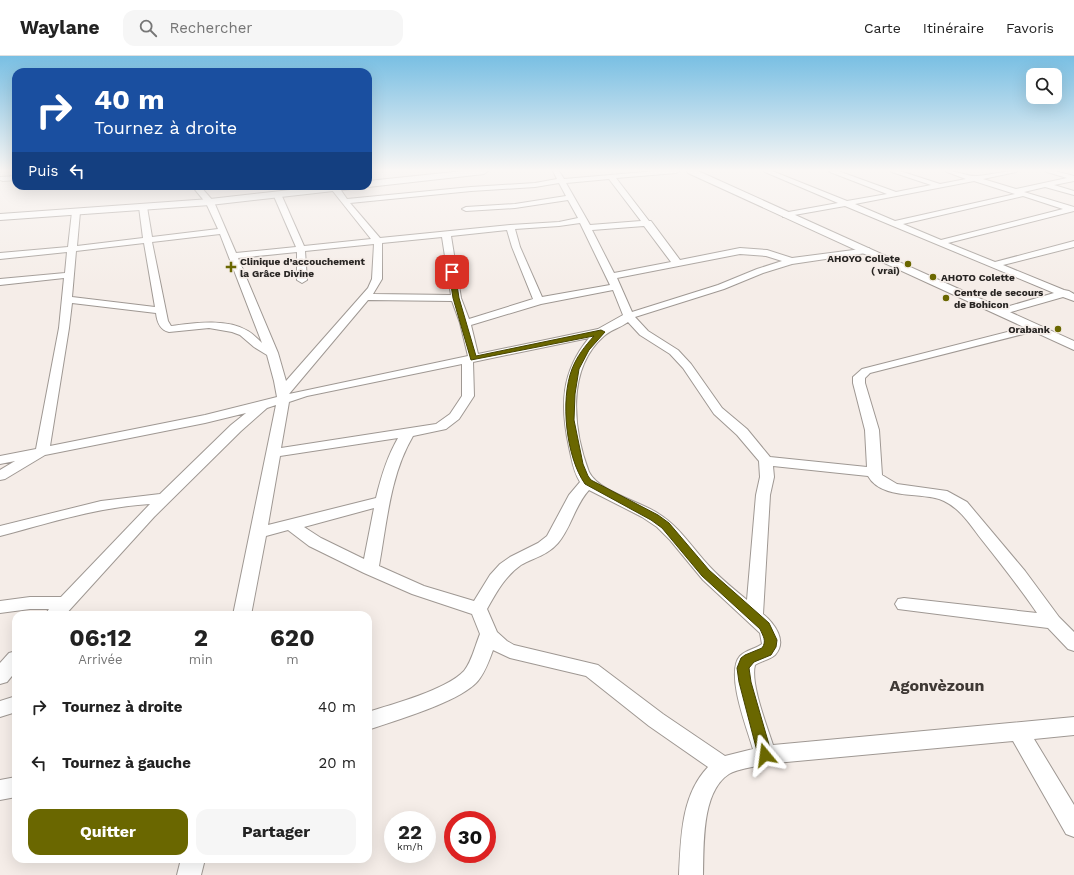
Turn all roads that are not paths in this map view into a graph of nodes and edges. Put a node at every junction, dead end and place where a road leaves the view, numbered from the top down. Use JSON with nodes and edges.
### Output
{"nodes":[{"id":1,"x":123,"y":209,"type":"edge"},
{"id":2,"x":143,"y":209,"type":"edge"},
{"id":3,"x":213,"y":209,"type":"edge"},
{"id":4,"x":283,"y":209,"type":"edge"},
{"id":5,"x":353,"y":209,"type":"edge"},
{"id":6,"x":577,"y":209,"type":"edge"},
{"id":7,"x":637,"y":209,"type":"edge"},
{"id":8,"x":774,"y":209,"type":"edge"},
{"id":9,"x":817,"y":209,"type":"edge"},
{"id":10,"x":858,"y":209,"type":"edge"},
{"id":11,"x":954,"y":209,"type":"edge"},
{"id":12,"x":1073,"y":209,"type":"edge"},
{"id":13,"x":76,"y":212,"type":"junction"},
{"id":14,"x":786,"y":215,"type":"junction"},
{"id":15,"x":0,"y":216,"type":"edge"},
{"id":16,"x":582,"y":220,"type":"junction"},
{"id":17,"x":648,"y":223,"type":"junction"},
{"id":18,"x":894,"y":224,"type":"junction"},
{"id":19,"x":510,"y":227,"type":"junction"},
{"id":20,"x":587,"y":228,"type":"junction"},
{"id":21,"x":223,"y":231,"type":"junction"},
{"id":22,"x":446,"y":234,"type":"junction"},
{"id":23,"x":148,"y":241,"type":"junction"},
{"id":24,"x":378,"y":241,"type":"junction"},
{"id":25,"x":938,"y":243,"type":"junction"},
{"id":26,"x":1074,"y":244,"type":"edge"},
{"id":27,"x":72,"y":249,"type":"junction"},
{"id":28,"x":300,"y":249,"type":"junction"},
{"id":29,"x":866,"y":250,"type":"junction"},
{"id":30,"x":0,"y":256,"type":"edge"},
{"id":31,"x":233,"y":256,"type":"junction"},
{"id":32,"x":791,"y":261,"type":"junction"},
{"id":33,"x":678,"y":264,"type":"junction"},
{"id":34,"x":994,"y":266,"type":"junction"},
{"id":35,"x":70,"y":275,"type":"junction"},
{"id":36,"x":611,"y":276,"type":"junction"},
{"id":37,"x":302,"y":280,"type":"dead end"},
{"id":38,"x":0,"y":282,"type":"edge"},
{"id":39,"x":615,"y":287,"type":"junction"},
{"id":40,"x":1074,"y":291,"type":"edge"},
{"id":41,"x":1063,"y":294,"type":"junction"},
{"id":42,"x":365,"y":297,"type":"junction"},
{"id":43,"x":456,"y":298,"type":"junction"},
{"id":44,"x":1074,"y":298,"type":"edge"},
{"id":45,"x":67,"y":299,"type":"junction"},
{"id":46,"x":540,"y":301,"type":"junction"},
{"id":47,"x":161,"y":311,"type":"junction"},
{"id":48,"x":1000,"y":312,"type":"junction"},
{"id":49,"x":629,"y":316,"type":"junction"},
{"id":50,"x":464,"y":323,"type":"junction"},
{"id":51,"x":1035,"y":328,"type":"junction"},
{"id":52,"x":601,"y":332,"type":"junction"},
{"id":53,"x":1074,"y":346,"type":"edge"},
{"id":54,"x":272,"y":353,"type":"junction"},
{"id":55,"x":471,"y":359,"type":"junction"},
{"id":56,"x":283,"y":396,"type":"junction"},
{"id":57,"x":262,"y":405,"type":"junction"},
{"id":58,"x":408,"y":433,"type":"junction"},
{"id":59,"x":42,"y":451,"type":"junction"},
{"id":60,"x":272,"y":453,"type":"junction"},
{"id":61,"x":0,"y":460,"type":"edge"},
{"id":62,"x":766,"y":461,"type":"junction"},
{"id":63,"x":874,"y":472,"type":"junction"},
{"id":64,"x":0,"y":476,"type":"edge"},
{"id":65,"x":588,"y":482,"type":"junction"},
{"id":66,"x":164,"y":499,"type":"junction"},
{"id":67,"x":383,"y":501,"type":"junction"},
{"id":68,"x":290,"y":525,"type":"junction"},
{"id":69,"x":0,"y":531,"type":"edge"},
{"id":70,"x":259,"y":532,"type":"junction"},
{"id":71,"x":370,"y":569,"type":"junction"},
{"id":72,"x":904,"y":604,"type":"dead end"},
{"id":73,"x":0,"y":607,"type":"edge"},
{"id":74,"x":59,"y":609,"type":"edge"},
{"id":75,"x":478,"y":609,"type":"junction"},
{"id":76,"x":242,"y":611,"type":"edge"},
{"id":77,"x":754,"y":616,"type":"junction"},
{"id":78,"x":1053,"y":622,"type":"junction"},
{"id":79,"x":489,"y":635,"type":"junction"},
{"id":80,"x":1074,"y":644,"type":"edge"},
{"id":81,"x":12,"y":662,"type":"edge"},
{"id":82,"x":0,"y":676,"type":"edge"},
{"id":83,"x":12,"y":705,"type":"edge"},
{"id":84,"x":0,"y":709,"type":"edge"},
{"id":85,"x":372,"y":720,"type":"edge"},
{"id":86,"x":1074,"y":726,"type":"edge"},
{"id":87,"x":1018,"y":732,"type":"junction"},
{"id":88,"x":765,"y":755,"type":"junction"},
{"id":89,"x":723,"y":766,"type":"junction"},
{"id":90,"x":12,"y":787,"type":"edge"},
{"id":91,"x":0,"y":790,"type":"edge"},
{"id":92,"x":1074,"y":826,"type":"edge"},
{"id":93,"x":192,"y":863,"type":"edge"},
{"id":94,"x":189,"y":875,"type":"edge"},
{"id":95,"x":691,"y":875,"type":"edge"}],
"edges":[{"from":1,"to":13,"type":"street"},
{"from":2,"to":23,"type":"street"},
{"from":3,"to":21,"type":"street"},
{"from":4,"to":28,"type":"street"},
{"from":5,"to":24,"type":"street"},
{"from":6,"to":16,"type":"street"},
{"from":7,"to":17,"type":"street"},
{"from":8,"to":14,"type":"street"},
{"from":9,"to":14,"type":"street"},
{"from":10,"to":18,"type":"street"},
{"from":11,"to":18,"type":"street"},
{"from":12,"to":25,"type":"street"},
{"from":13,"to":15,"type":"street"},
{"from":13,"to":27,"type":"street"},
{"from":14,"to":29,"type":"street"},
{"from":16,"to":19,"type":"street"},
{"from":16,"to":20,"type":"street"},
{"from":17,"to":20,"type":"street"},
{"from":17,"to":33,"type":"street"},
{"from":18,"to":25,"type":"street"},
{"from":19,"to":22,"type":"street"},
{"from":19,"to":46,"type":"street"},
{"from":20,"to":36,"type":"street"},
{"from":21,"to":23,"type":"street"},
{"from":21,"to":31,"type":"street"},
{"from":22,"to":24,"type":"street"},
{"from":22,"to":43,"type":"street"},
{"from":23,"to":27,"type":"street"},
{"from":23,"to":47,"type":"street"},
{"from":24,"to":28,"type":"street"},
{"from":24,"to":42,"type":"street"},
{"from":25,"to":34,"type":"street"},
{"from":26,"to":34,"type":"street"},
{"from":27,"to":30,"type":"street"},
{"from":27,"to":35,"type":"street"},
{"from":28,"to":31,"type":"street"},
{"from":28,"to":37,"type":"street"},
{"from":29,"to":32,"type":"street"},
{"from":29,"to":48,"type":"street"},
{"from":31,"to":54,"type":"street"},
{"from":32,"to":33,"type":"street"},
{"from":32,"to":49,"type":"street"},
{"from":33,"to":36,"type":"street"},
{"from":34,"to":41,"type":"street"},
{"from":35,"to":38,"type":"street"},
{"from":35,"to":45,"type":"street"},
{"from":36,"to":39,"type":"street"},
{"from":39,"to":46,"type":"street"},
{"from":39,"to":49,"type":"street"},
{"from":40,"to":41,"type":"street"},
{"from":41,"to":44,"type":"street"},
{"from":41,"to":48,"type":"street"},
{"from":42,"to":43,"type":"street"},
{"from":42,"to":56,"type":"street"},
{"from":43,"to":50,"type":"street"},
{"from":45,"to":47,"type":"street"},
{"from":45,"to":59,"type":"street"},
{"from":46,"to":50,"type":"street"},
{"from":47,"to":54,"type":"street"},
{"from":48,"to":51,"type":"street"},
{"from":49,"to":52,"type":"street"},
{"from":49,"to":62,"type":"street"},
{"from":50,"to":55,"type":"street"},
{"from":51,"to":53,"type":"street"},
{"from":51,"to":63,"type":"street"},
{"from":52,"to":55,"type":"street"},
{"from":52,"to":65,"type":"street"},
{"from":54,"to":56,"type":"street"},
{"from":55,"to":56,"type":"street"},
{"from":55,"to":58,"type":"street"},
{"from":56,"to":57,"type":"street"},
{"from":56,"to":60,"type":"street"},
{"from":57,"to":59,"type":"street"},
{"from":57,"to":66,"type":"street"},
{"from":58,"to":60,"type":"street"},
{"from":58,"to":67,"type":"street"},
{"from":59,"to":61,"type":"street"},
{"from":59,"to":64,"type":"street"},
{"from":60,"to":70,"type":"street"},
{"from":62,"to":63,"type":"street"},
{"from":62,"to":77,"type":"street"},
{"from":63,"to":78,"type":"street"},
{"from":65,"to":75,"type":"street"},
{"from":65,"to":77,"type":"street"},
{"from":66,"to":69,"type":"street"},
{"from":66,"to":74,"type":"street"},
{"from":67,"to":68,"type":"street"},
{"from":67,"to":71,"type":"street"},
{"from":68,"to":70,"type":"street"},
{"from":68,"to":71,"type":"street"},
{"from":70,"to":76,"type":"street"},
{"from":71,"to":75,"type":"street"},
{"from":72,"to":78,"type":"street"},
{"from":73,"to":74,"type":"street"},
{"from":75,"to":79,"type":"street"},
{"from":77,"to":88,"type":"street"},
{"from":78,"to":80,"type":"street"},
{"from":79,"to":85,"type":"street"},
{"from":79,"to":89,"type":"street"},
{"from":81,"to":82,"type":"street"},
{"from":83,"to":84,"type":"street"},
{"from":86,"to":87,"type":"street"},
{"from":87,"to":88,"type":"street"},
{"from":87,"to":92,"type":"street"},
{"from":88,"to":89,"type":"street"},
{"from":89,"to":95,"type":"street"},
{"from":90,"to":91,"type":"street"},
{"from":93,"to":94,"type":"street"}]}
